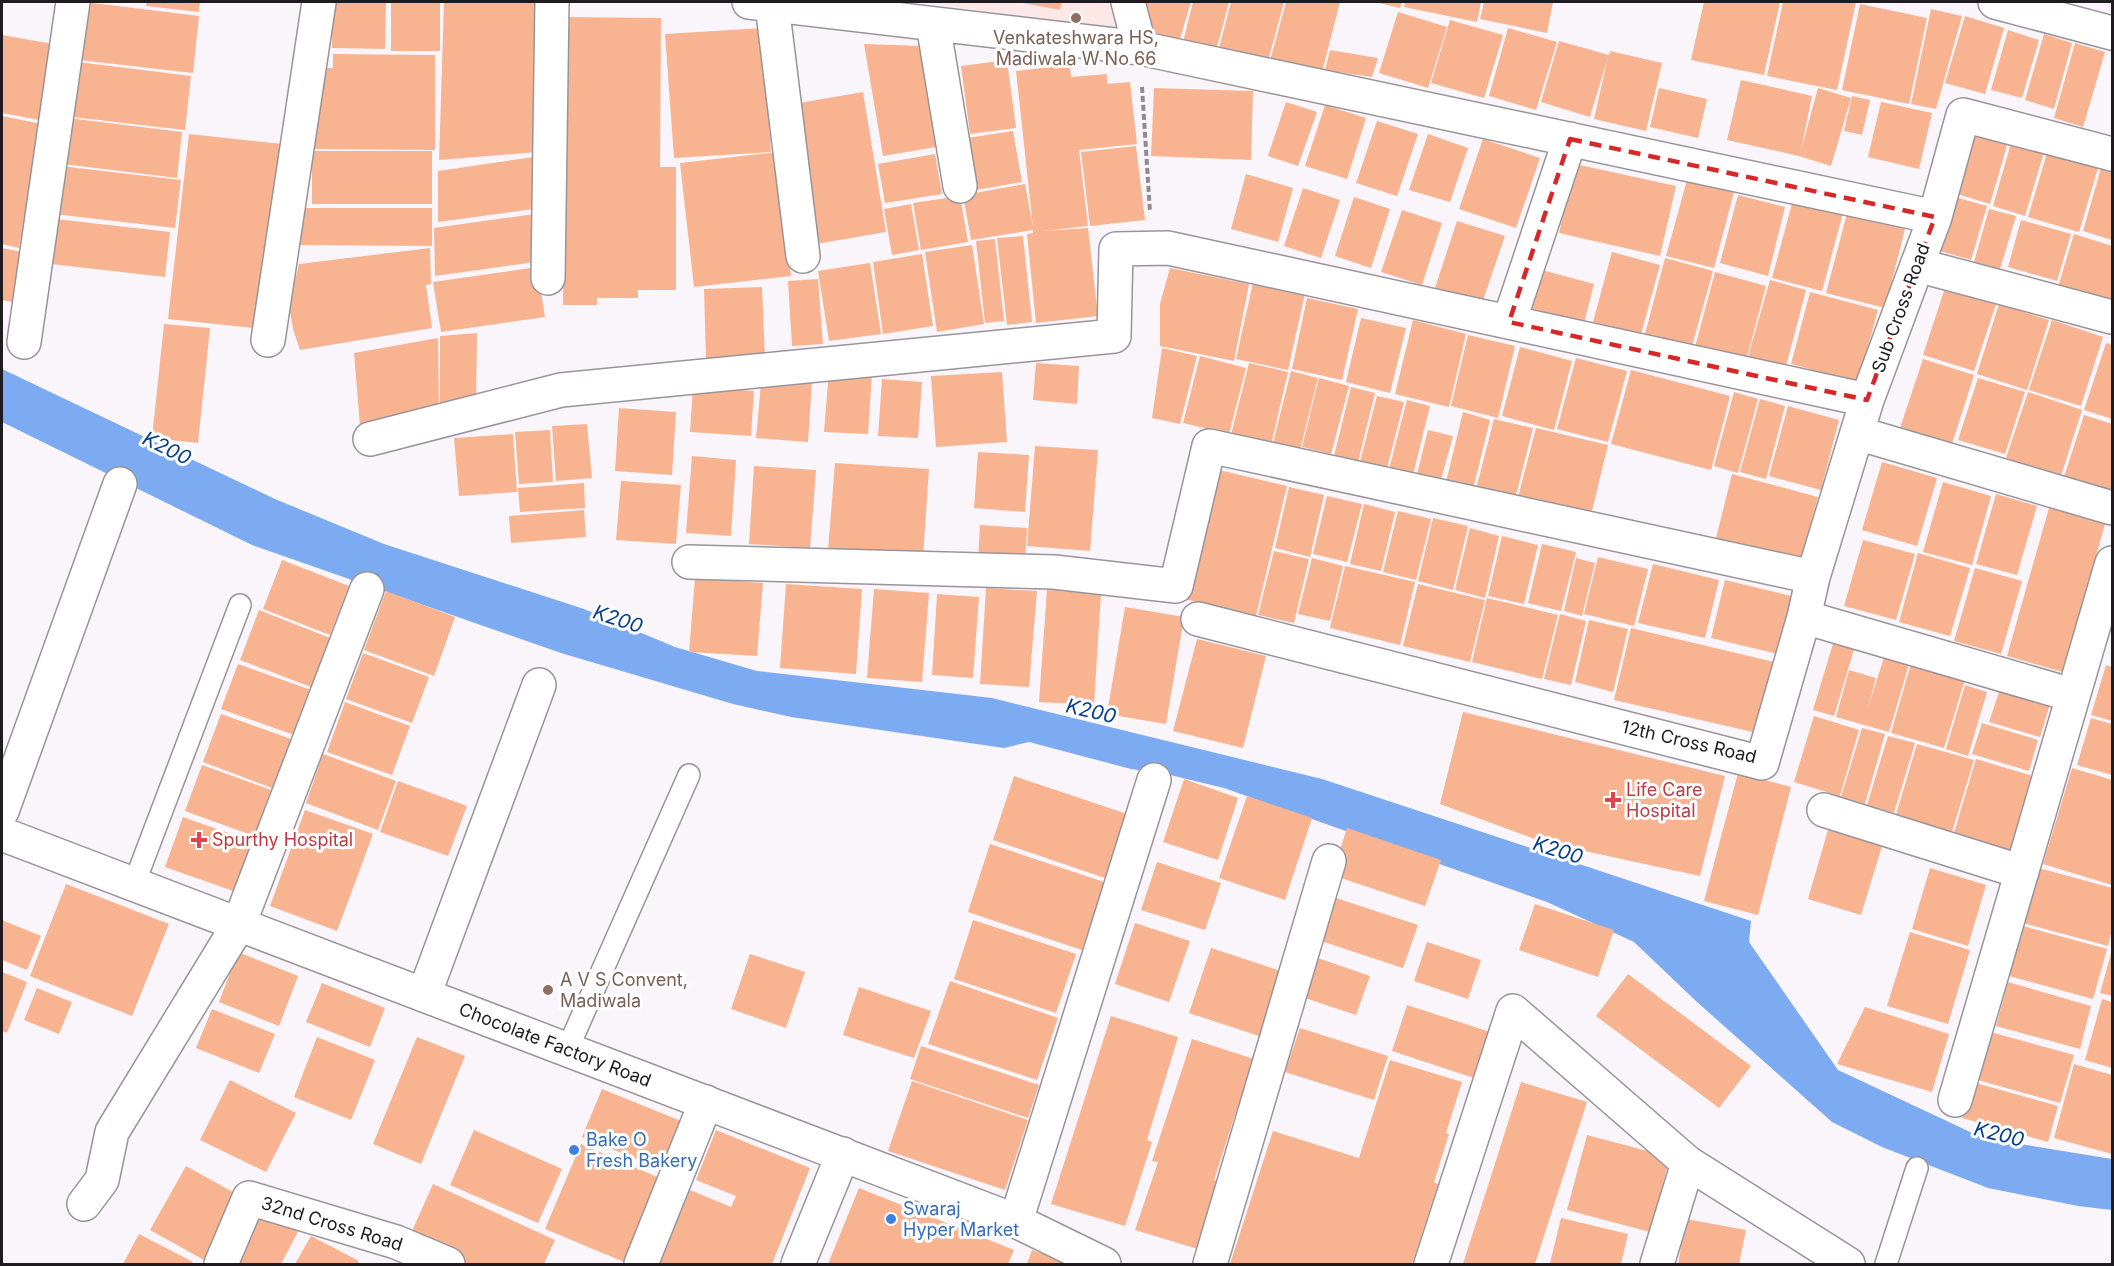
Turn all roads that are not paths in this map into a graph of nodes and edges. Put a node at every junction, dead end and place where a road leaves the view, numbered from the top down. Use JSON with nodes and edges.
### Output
{"nodes":[{"id":1,"x":73,"y":2,"type":"edge"},
{"id":2,"x":319,"y":2,"type":"edge"},
{"id":3,"x":552,"y":2,"type":"edge"},
{"id":4,"x":1128,"y":2,"type":"edge"},
{"id":5,"x":1995,"y":2,"type":"edge"},
{"id":6,"x":760,"y":3,"type":"edge"},
{"id":7,"x":933,"y":24,"type":"junction"},
{"id":8,"x":2112,"y":33,"type":"edge"},
{"id":9,"x":1140,"y":48,"type":"junction"},
{"id":10,"x":1570,"y":139,"type":"junction"},
{"id":11,"x":2112,"y":154,"type":"edge"},
{"id":12,"x":960,"y":186,"type":"dead end"},
{"id":13,"x":1935,"y":217,"type":"junction"},
{"id":14,"x":803,"y":256,"type":"dead end"},
{"id":15,"x":1917,"y":265,"type":"junction"},
{"id":16,"x":548,"y":278,"type":"dead end"},
{"id":17,"x":2112,"y":317,"type":"edge"},
{"id":18,"x":1509,"y":322,"type":"junction"},
{"id":19,"x":268,"y":340,"type":"dead end"},
{"id":20,"x":24,"y":342,"type":"dead end"},
{"id":21,"x":1867,"y":400,"type":"junction"},
{"id":22,"x":1857,"y":433,"type":"junction"},
{"id":23,"x":370,"y":439,"type":"dead end"},
{"id":24,"x":120,"y":484,"type":"dead end"},
{"id":25,"x":2112,"y":508,"type":"edge"},
{"id":26,"x":689,"y":562,"type":"dead end"},
{"id":27,"x":2112,"y":563,"type":"edge"},
{"id":28,"x":1813,"y":577,"type":"junction"},
{"id":29,"x":367,"y":589,"type":"dead end"},
{"id":30,"x":240,"y":605,"type":"dead end"},
{"id":31,"x":1804,"y":617,"type":"junction"},
{"id":32,"x":1198,"y":619,"type":"dead end"},
{"id":33,"x":539,"y":685,"type":"dead end"},
{"id":34,"x":2072,"y":695,"type":"junction"},
{"id":35,"x":689,"y":775,"type":"dead end"},
{"id":36,"x":1154,"y":780,"type":"dead end"},
{"id":37,"x":1824,"y":810,"type":"dead end"},
{"id":38,"x":2,"y":811,"type":"edge"},
{"id":39,"x":2,"y":834,"type":"edge"},
{"id":40,"x":1329,"y":861,"type":"dead end"},
{"id":41,"x":2022,"y":872,"type":"junction"},
{"id":42,"x":134,"y":884,"type":"junction"},
{"id":43,"x":239,"y":924,"type":"junction"},
{"id":44,"x":424,"y":995,"type":"junction"},
{"id":45,"x":567,"y":1050,"type":"junction"},
{"id":46,"x":1955,"y":1100,"type":"dead end"},
{"id":47,"x":706,"y":1102,"type":"junction"},
{"id":48,"x":843,"y":1154,"type":"junction"},
{"id":49,"x":1688,"y":1163,"type":"junction"},
{"id":50,"x":1917,"y":1168,"type":"dead end"},
{"id":51,"x":84,"y":1204,"type":"dead end"},
{"id":52,"x":1016,"y":1221,"type":"junction"},
{"id":53,"x":390,"y":1253,"type":"edge"},
{"id":54,"x":221,"y":1264,"type":"edge"},
{"id":55,"x":448,"y":1264,"type":"edge"},
{"id":56,"x":641,"y":1264,"type":"edge"},
{"id":57,"x":798,"y":1264,"type":"edge"},
{"id":58,"x":1104,"y":1264,"type":"edge"},
{"id":59,"x":1210,"y":1264,"type":"edge"},
{"id":60,"x":1431,"y":1264,"type":"edge"},
{"id":61,"x":1657,"y":1264,"type":"edge"},
{"id":62,"x":1848,"y":1264,"type":"edge"},
{"id":63,"x":1886,"y":1264,"type":"edge"}],
"edges":[{"from":1,"to":20,"type":"street"},
{"from":2,"to":19,"type":"street"},
{"from":3,"to":16,"type":"street"},
{"from":4,"to":9,"type":"street"},
{"from":5,"to":8,"type":"street"},
{"from":6,"to":7,"type":"street"},
{"from":6,"to":14,"type":"street"},
{"from":7,"to":9,"type":"street"},
{"from":7,"to":12,"type":"street"},
{"from":9,"to":10,"type":"street"},
{"from":10,"to":13,"type":"street"},
{"from":10,"to":18,"type":"street"},
{"from":11,"to":13,"type":"street","name":"Sub Cross Road"},
{"from":13,"to":15,"type":"street","name":"Sub Cross Road"},
{"from":15,"to":17,"type":"street"},
{"from":15,"to":21,"type":"street","name":"Sub Cross Road"},
{"from":18,"to":21,"type":"street"},
{"from":18,"to":23,"type":"street"},
{"from":21,"to":22,"type":"street","name":"12th Cross Road"},
{"from":22,"to":25,"type":"street"},
{"from":22,"to":28,"type":"street","name":"12th Cross Road"},
{"from":24,"to":38,"type":"street"},
{"from":26,"to":28,"type":"street"},
{"from":27,"to":34,"type":"street"},
{"from":28,"to":31,"type":"street","name":"12th Cross Road"},
{"from":29,"to":43,"type":"street"},
{"from":30,"to":42,"type":"lane"},
{"from":31,"to":32,"type":"street","name":"12th Cross Road"},
{"from":31,"to":34,"type":"street"},
{"from":33,"to":44,"type":"street"},
{"from":34,"to":41,"type":"street"},
{"from":35,"to":45,"type":"lane"},
{"from":36,"to":52,"type":"street"},
{"from":37,"to":41,"type":"street"},
{"from":39,"to":42,"type":"street","name":"Chocolate Factory Road"},
{"from":40,"to":59,"type":"street"},
{"from":41,"to":46,"type":"street"},
{"from":42,"to":43,"type":"street","name":"Chocolate Factory Road"},
{"from":43,"to":44,"type":"street","name":"Chocolate Factory Road"},
{"from":43,"to":51,"type":"street"},
{"from":44,"to":45,"type":"street","name":"Chocolate Factory Road"},
{"from":45,"to":47,"type":"street","name":"Chocolate Factory Road"},
{"from":47,"to":48,"type":"street","name":"Chocolate Factory Road"},
{"from":47,"to":56,"type":"street"},
{"from":48,"to":52,"type":"street","name":"Chocolate Factory Road"},
{"from":48,"to":57,"type":"street"},
{"from":49,"to":60,"type":"street"},
{"from":49,"to":61,"type":"street"},
{"from":49,"to":62,"type":"street"},
{"from":50,"to":63,"type":"lane"},
{"from":52,"to":58,"type":"street","name":"Chocolate Factory Road"},
{"from":53,"to":54,"type":"street","name":"32nd Cross Road"},
{"from":53,"to":55,"type":"street","name":"32nd Cross Road"}]}
